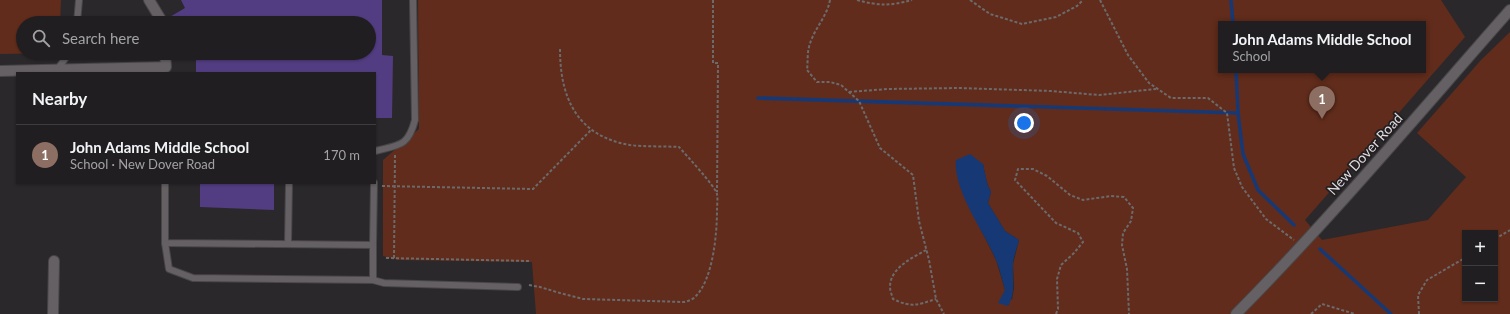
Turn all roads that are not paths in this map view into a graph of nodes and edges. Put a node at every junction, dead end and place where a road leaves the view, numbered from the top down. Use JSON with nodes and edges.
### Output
{"nodes":[{"id":1,"x":80,"y":0,"type":"edge"},
{"id":2,"x":150,"y":0,"type":"edge"},
{"id":3,"x":413,"y":0,"type":"edge"},
{"id":4,"x":1510,"y":10,"type":"edge"},
{"id":5,"x":79,"y":16,"type":"edge"},
{"id":6,"x":159,"y":16,"type":"edge"},
{"id":7,"x":64,"y":60,"type":"edge"},
{"id":8,"x":165,"y":60,"type":"edge"},
{"id":9,"x":57,"y":70,"type":"junction"},
{"id":10,"x":166,"y":70,"type":"edge"},
{"id":11,"x":0,"y":71,"type":"edge"},
{"id":12,"x":376,"y":151,"type":"edge"},
{"id":13,"x":166,"y":184,"type":"edge"},
{"id":14,"x":289,"y":184,"type":"edge"},
{"id":15,"x":374,"y":184,"type":"edge"},
{"id":16,"x":165,"y":243,"type":"junction"},
{"id":17,"x":288,"y":244,"type":"junction"},
{"id":18,"x":373,"y":245,"type":"junction"},
{"id":19,"x":54,"y":261,"type":"dead end"},
{"id":20,"x":372,"y":280,"type":"junction"},
{"id":21,"x":518,"y":287,"type":"dead end"},
{"id":22,"x":53,"y":314,"type":"edge"},
{"id":23,"x":1236,"y":314,"type":"edge"}],
"edges":[{"from":1,"to":5,"type":"lane"},
{"from":2,"to":6,"type":"street"},
{"from":3,"to":12,"type":"lane"},
{"from":4,"to":23,"type":"street","name":"New Dover Road"},
{"from":7,"to":9,"type":"lane"},
{"from":8,"to":10,"type":"street"},
{"from":9,"to":10,"type":"street"},
{"from":9,"to":11,"type":"street"},
{"from":13,"to":16,"type":"lane"},
{"from":14,"to":17,"type":"lane"},
{"from":15,"to":18,"type":"lane"},
{"from":16,"to":17,"type":"lane"},
{"from":16,"to":20,"type":"lane"},
{"from":17,"to":18,"type":"lane"},
{"from":18,"to":20,"type":"lane"},
{"from":19,"to":22,"type":"street"},
{"from":20,"to":21,"type":"lane"}]}
